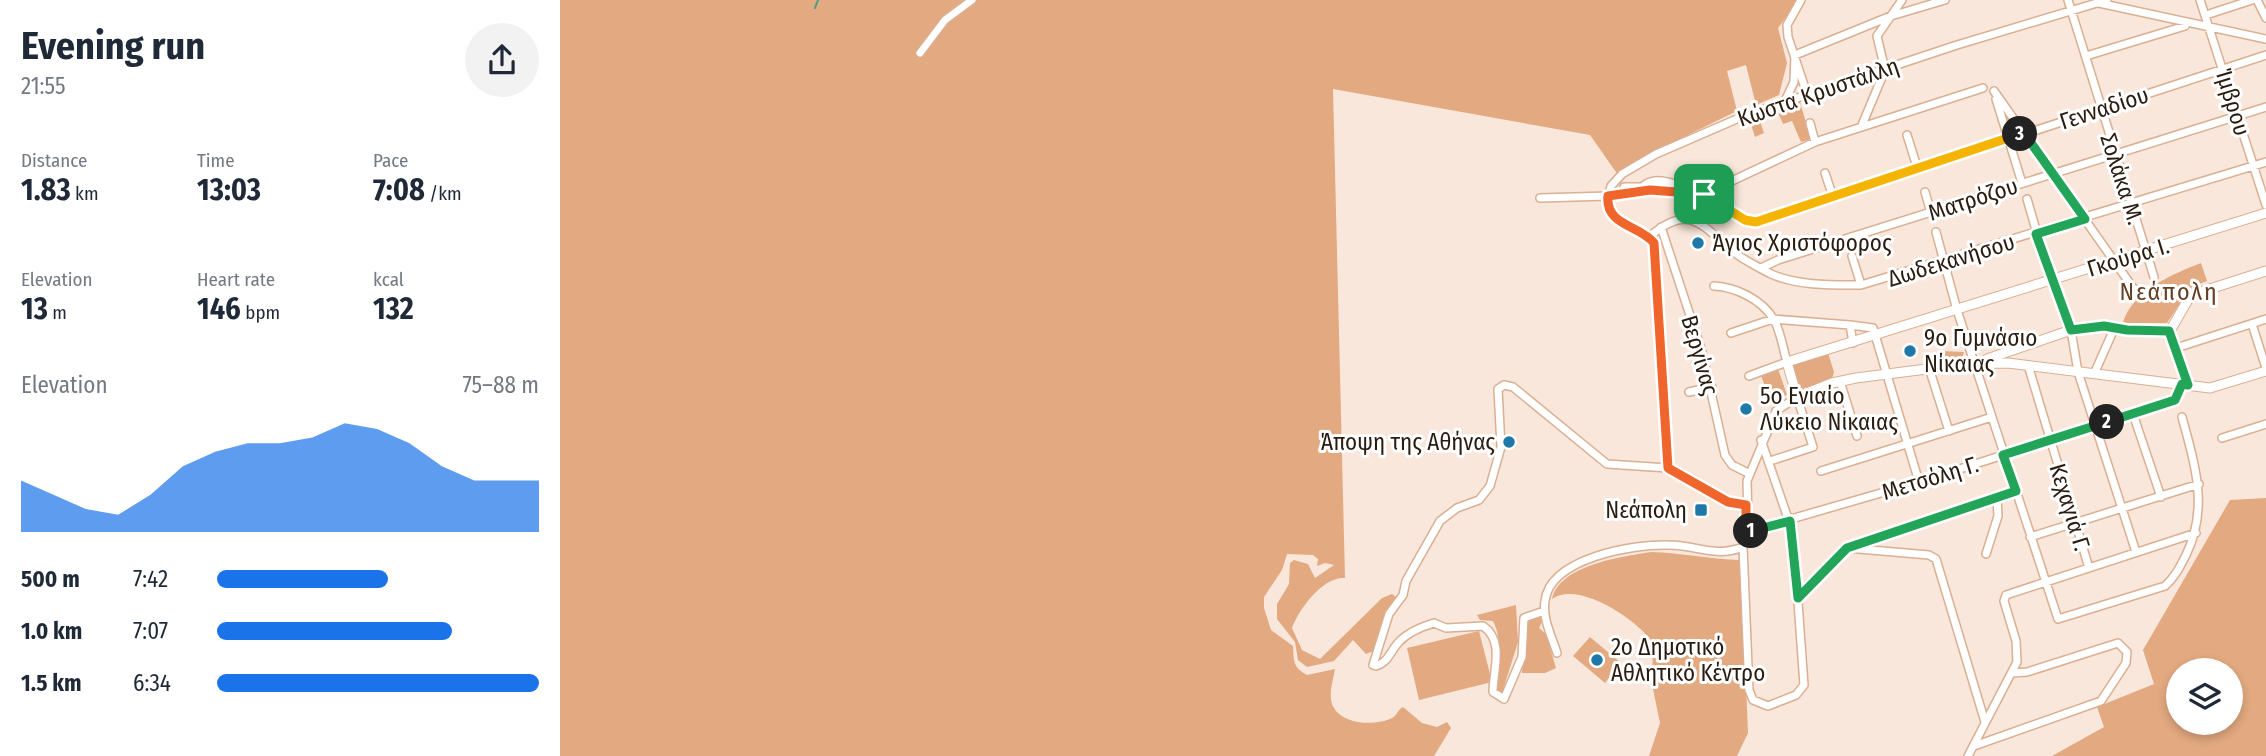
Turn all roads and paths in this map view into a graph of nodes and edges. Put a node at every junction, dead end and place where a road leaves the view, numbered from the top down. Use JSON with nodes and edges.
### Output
{"nodes":[{"id":1,"x":972,"y":0,"type":"edge"},
{"id":2,"x":1801,"y":0,"type":"edge"},
{"id":3,"x":1902,"y":0,"type":"edge"},
{"id":4,"x":1945,"y":0,"type":"edge"},
{"id":5,"x":2068,"y":0,"type":"edge"},
{"id":6,"x":2107,"y":0,"type":"edge"},
{"id":7,"x":2200,"y":0,"type":"edge"},
{"id":8,"x":2252,"y":0,"type":"edge"},
{"id":9,"x":2258,"y":0,"type":"edge"},
{"id":10,"x":2098,"y":3,"type":"junction"},
{"id":11,"x":2071,"y":10,"type":"junction"},
{"id":12,"x":2206,"y":15,"type":"junction"},
{"id":13,"x":1891,"y":16,"type":"junction"},
{"id":14,"x":2266,"y":18,"type":"edge"},
{"id":15,"x":2188,"y":25,"type":"junction"},
{"id":16,"x":2212,"y":29,"type":"junction"},
{"id":17,"x":2266,"y":39,"type":"edge"},
{"id":18,"x":920,"y":53,"type":"dead end"},
{"id":19,"x":1795,"y":55,"type":"junction"},
{"id":20,"x":2266,"y":55,"type":"edge"},
{"id":21,"x":2086,"y":56,"type":"junction"},
{"id":22,"x":2223,"y":69,"type":"junction"},
{"id":23,"x":1885,"y":70,"type":"junction"},
{"id":24,"x":1983,"y":88,"type":"dead end"},
{"id":25,"x":1807,"y":94,"type":"junction"},
{"id":26,"x":1785,"y":101,"type":"junction"},
{"id":27,"x":2266,"y":107,"type":"edge"},
{"id":28,"x":2101,"y":111,"type":"junction"},
{"id":29,"x":2237,"y":116,"type":"junction"},
{"id":30,"x":1810,"y":123,"type":"dead end"},
{"id":31,"x":1862,"y":125,"type":"junction"},
{"id":32,"x":2024,"y":133,"type":"junction"},
{"id":33,"x":1906,"y":135,"type":"dead end"},
{"id":34,"x":2008,"y":138,"type":"junction"},
{"id":35,"x":1815,"y":142,"type":"junction"},
{"id":36,"x":2115,"y":154,"type":"junction"},
{"id":37,"x":2266,"y":162,"type":"edge"},
{"id":38,"x":2253,"y":166,"type":"junction"},
{"id":39,"x":1918,"y":170,"type":"junction"},
{"id":40,"x":1825,"y":173,"type":"dead end"},
{"id":41,"x":2053,"y":173,"type":"junction"},
{"id":42,"x":2022,"y":183,"type":"junction"},
{"id":43,"x":1689,"y":187,"type":"dead end"},
{"id":44,"x":1925,"y":192,"type":"dead end"},
{"id":45,"x":1704,"y":194,"type":"junction"},
{"id":46,"x":1622,"y":195,"type":"junction"},
{"id":47,"x":1608,"y":196,"type":"junction"},
{"id":48,"x":1833,"y":197,"type":"junction"},
{"id":49,"x":1539,"y":198,"type":"dead end"},
{"id":50,"x":2027,"y":199,"type":"dead end"},
{"id":51,"x":2132,"y":205,"type":"junction"},
{"id":52,"x":2266,"y":205,"type":"edge"},
{"id":53,"x":1931,"y":213,"type":"junction"},
{"id":54,"x":2266,"y":213,"type":"edge"},
{"id":55,"x":2085,"y":219,"type":"junction"},
{"id":56,"x":1661,"y":227,"type":"junction"},
{"id":57,"x":1936,"y":232,"type":"dead end"},
{"id":58,"x":2036,"y":234,"type":"junction"},
{"id":59,"x":1649,"y":237,"type":"junction"},
{"id":60,"x":2145,"y":251,"type":"junction"},
{"id":61,"x":1852,"y":256,"type":"dead end"},
{"id":62,"x":2114,"y":261,"type":"junction"},
{"id":63,"x":1945,"y":262,"type":"junction"},
{"id":64,"x":1761,"y":268,"type":"junction"},
{"id":65,"x":2266,"y":271,"type":"edge"},
{"id":66,"x":2154,"y":277,"type":"dead end"},
{"id":67,"x":2051,"y":281,"type":"junction"},
{"id":68,"x":1861,"y":285,"type":"junction"},
{"id":69,"x":1714,"y":286,"type":"dead end"},
{"id":70,"x":2136,"y":292,"type":"dead end"},
{"id":71,"x":1957,"y":310,"type":"junction"},
{"id":72,"x":1773,"y":319,"type":"junction"},
{"id":73,"x":2266,"y":319,"type":"edge"},
{"id":74,"x":2252,"y":324,"type":"junction"},
{"id":75,"x":1850,"y":325,"type":"junction"},
{"id":76,"x":2114,"y":329,"type":"junction"},
{"id":77,"x":2071,"y":330,"type":"junction"},
{"id":78,"x":2169,"y":331,"type":"junction"},
{"id":79,"x":1875,"y":332,"type":"junction"},
{"id":80,"x":1731,"y":333,"type":"dead end"},
{"id":81,"x":2257,"y":340,"type":"junction"},
{"id":82,"x":2266,"y":341,"type":"edge"},
{"id":83,"x":1853,"y":342,"type":"junction"},
{"id":84,"x":2176,"y":348,"type":"junction"},
{"id":85,"x":1787,"y":362,"type":"junction"},
{"id":86,"x":1976,"y":363,"type":"junction"},
{"id":87,"x":2028,"y":365,"type":"junction"},
{"id":88,"x":1929,"y":368,"type":"junction"},
{"id":89,"x":2266,"y":370,"type":"edge"},
{"id":90,"x":2078,"y":372,"type":"junction"},
{"id":91,"x":2094,"y":374,"type":"junction"},
{"id":92,"x":1887,"y":375,"type":"junction"},
{"id":93,"x":1749,"y":376,"type":"dead end"},
{"id":94,"x":1840,"y":381,"type":"junction"},
{"id":95,"x":2185,"y":385,"type":"junction"},
{"id":96,"x":1712,"y":387,"type":"junction"},
{"id":97,"x":1689,"y":392,"type":"dead end"},
{"id":98,"x":1797,"y":397,"type":"junction"},
{"id":99,"x":2133,"y":414,"type":"junction"},
{"id":100,"x":1992,"y":417,"type":"junction"},
{"id":101,"x":2182,"y":417,"type":"dead end"},
{"id":102,"x":2266,"y":424,"type":"edge"},
{"id":103,"x":2096,"y":425,"type":"junction"},
{"id":104,"x":1949,"y":430,"type":"junction"},
{"id":105,"x":1857,"y":436,"type":"dead end"},
{"id":106,"x":2222,"y":438,"type":"dead end"},
{"id":107,"x":2049,"y":439,"type":"junction"},
{"id":108,"x":1761,"y":440,"type":"junction"},
{"id":109,"x":1908,"y":443,"type":"junction"},
{"id":110,"x":2003,"y":455,"type":"junction"},
{"id":111,"x":1770,"y":461,"type":"junction"},
{"id":112,"x":1668,"y":468,"type":"junction"},
{"id":113,"x":1821,"y":471,"type":"dead end"},
{"id":114,"x":1748,"y":473,"type":"junction"},
{"id":115,"x":1919,"y":482,"type":"junction"},
{"id":116,"x":2199,"y":484,"type":"junction"},
{"id":117,"x":2016,"y":491,"type":"junction"},
{"id":118,"x":2161,"y":497,"type":"junction"},
{"id":119,"x":1997,"y":498,"type":"junction"},
{"id":120,"x":1746,"y":505,"type":"junction"},
{"id":121,"x":2123,"y":509,"type":"junction"},
{"id":122,"x":1790,"y":521,"type":"junction"},
{"id":123,"x":2076,"y":523,"type":"junction"},
{"id":124,"x":1746,"y":532,"type":"junction"},
{"id":125,"x":2196,"y":533,"type":"junction"},
{"id":126,"x":2030,"y":537,"type":"junction"},
{"id":127,"x":1743,"y":547,"type":"junction"},
{"id":128,"x":1847,"y":548,"type":"junction"},
{"id":129,"x":2136,"y":552,"type":"junction"},
{"id":130,"x":1986,"y":554,"type":"dead end"},
{"id":131,"x":2089,"y":568,"type":"junction"},
{"id":132,"x":2046,"y":582,"type":"junction"},
{"id":133,"x":1798,"y":598,"type":"junction"},
{"id":134,"x":1544,"y":611,"type":"junction"},
{"id":135,"x":1557,"y":653,"type":"dead end"},
{"id":136,"x":2012,"y":673,"type":"junction"},
{"id":137,"x":1985,"y":722,"type":"junction"},
{"id":138,"x":1973,"y":746,"type":"junction"},
{"id":139,"x":1968,"y":756,"type":"edge"}],
"edges":[{"from":1,"to":18,"type":"street"},
{"from":2,"to":19,"type":"street"},
{"from":3,"to":13,"type":"street"},
{"from":4,"to":13,"type":"street"},
{"from":5,"to":11,"type":"street","name":"Σολάκα Μ."},
{"from":6,"to":10,"type":"street","name":"Κώστα Κρυστάλλη"},
{"from":7,"to":12,"type":"street","name":"Ίμβρου"},
{"from":8,"to":12,"type":"street"},
{"from":9,"to":14,"type":"street"},
{"from":10,"to":11,"type":"street","name":"Κώστα Κρυστάλλη"},
{"from":10,"to":15,"type":"street"},
{"from":11,"to":21,"type":"street","name":"Σολάκα Μ."},
{"from":11,"to":23,"type":"street","name":"Κώστα Κρυστάλλη"},
{"from":12,"to":16,"type":"street","name":"Ίμβρου"},
{"from":13,"to":19,"type":"street"},
{"from":13,"to":23,"type":"street"},
{"from":15,"to":16,"type":"street"},
{"from":15,"to":21,"type":"street"},
{"from":16,"to":17,"type":"street"},
{"from":16,"to":22,"type":"street","name":"Ίμβρου"},
{"from":19,"to":25,"type":"street"},
{"from":19,"to":26,"type":"street"},
{"from":20,"to":22,"type":"street","name":"Γενναδίου"},
{"from":21,"to":28,"type":"street","name":"Σολάκα Μ."},
{"from":22,"to":28,"type":"street","name":"Γενναδίου"},
{"from":22,"to":29,"type":"street","name":"Ίμβρου"},
{"from":23,"to":25,"type":"street","name":"Κώστα Κρυστάλλη"},
{"from":23,"to":31,"type":"street"},
{"from":24,"to":31,"type":"street"},
{"from":25,"to":26,"type":"street","name":"Κώστα Κρυστάλλη"},
{"from":26,"to":47,"type":"street","name":"Κώστα Κρυστάλλη"},
{"from":27,"to":29,"type":"street","name":"Ματρόζου"},
{"from":28,"to":32,"type":"street","name":"Γενναδίου"},
{"from":28,"to":36,"type":"street","name":"Σολάκα Μ."},
{"from":29,"to":36,"type":"street","name":"Ματρόζου"},
{"from":29,"to":38,"type":"street","name":"Ίμβρου"},
{"from":30,"to":35,"type":"street"},
{"from":31,"to":35,"type":"street"},
{"from":32,"to":34,"type":"street","name":"Γενναδίου"},
{"from":32,"to":34,"type":"street"},
{"from":32,"to":41,"type":"street"},
{"from":33,"to":39,"type":"street"},
{"from":34,"to":39,"type":"street","name":"Γενναδίου"},
{"from":34,"to":42,"type":"street"},
{"from":35,"to":45,"type":"street"},
{"from":36,"to":41,"type":"street","name":"Ματρόζου"},
{"from":36,"to":51,"type":"street","name":"Σολάκα Μ."},
{"from":37,"to":38,"type":"street","name":"Δωδεκανήσου"},
{"from":38,"to":51,"type":"street","name":"Δωδεκανήσου"},
{"from":38,"to":52,"type":"street","name":"Ίμβρου"},
{"from":39,"to":48,"type":"street","name":"Γενναδίου"},
{"from":40,"to":48,"type":"street"},
{"from":41,"to":42,"type":"street","name":"Ματρόζου"},
{"from":41,"to":55,"type":"street"},
{"from":42,"to":53,"type":"street","name":"Ματρόζου"},
{"from":43,"to":46,"type":"street"},
{"from":44,"to":53,"type":"street"},
{"from":45,"to":46,"type":"street","name":"Γενναδίου"},
{"from":45,"to":48,"type":"street","name":"Γενναδίου"},
{"from":46,"to":47,"type":"street","name":"Γενναδίου"},
{"from":47,"to":49,"type":"street","name":"Γενναδίου"},
{"from":47,"to":59,"type":"street"},
{"from":50,"to":58,"type":"street"},
{"from":51,"to":55,"type":"street","name":"Δωδεκανήσου"},
{"from":51,"to":60,"type":"street","name":"Σολάκα Μ."},
{"from":53,"to":64,"type":"street","name":"Ματρόζου"},
{"from":54,"to":60,"type":"street","name":"Γκούρα Ι."},
{"from":55,"to":58,"type":"street","name":"Δωδεκανήσου"},
{"from":55,"to":62,"type":"street"},
{"from":56,"to":59,"type":"street"},
{"from":56,"to":64,"type":"street","name":"Δωδεκανήσου"},
{"from":56,"to":96,"type":"street","name":"Βεργίνας"},
{"from":57,"to":63,"type":"street"},
{"from":58,"to":63,"type":"street","name":"Δωδεκανήσου"},
{"from":58,"to":67,"type":"street"},
{"from":59,"to":112,"type":"street"},
{"from":60,"to":62,"type":"street","name":"Γκούρα Ι."},
{"from":60,"to":66,"type":"street","name":"Σολάκα Μ."},
{"from":61,"to":68,"type":"street"},
{"from":62,"to":67,"type":"street","name":"Γκούρα Ι."},
{"from":62,"to":70,"type":"street"},
{"from":63,"to":68,"type":"street","name":"Δωδεκανήσου"},
{"from":63,"to":71,"type":"street"},
{"from":64,"to":68,"type":"street","name":"Δωδεκανήσου"},
{"from":65,"to":78,"type":"street"},
{"from":67,"to":71,"type":"street","name":"Γκούρα Ι."},
{"from":67,"to":77,"type":"street"},
{"from":69,"to":72,"type":"street"},
{"from":71,"to":79,"type":"street","name":"Γκούρα Ι."},
{"from":71,"to":86,"type":"street"},
{"from":72,"to":75,"type":"street"},
{"from":72,"to":80,"type":"street"},
{"from":72,"to":85,"type":"street"},
{"from":73,"to":74,"type":"street"},
{"from":74,"to":81,"type":"street"},
{"from":74,"to":84,"type":"street"},
{"from":75,"to":79,"type":"street"},
{"from":75,"to":83,"type":"street"},
{"from":76,"to":77,"type":"street"},
{"from":76,"to":78,"type":"street"},
{"from":76,"to":91,"type":"street"},
{"from":77,"to":86,"type":"street"},
{"from":77,"to":90,"type":"street"},
{"from":78,"to":84,"type":"street"},
{"from":79,"to":83,"type":"street","name":"Γκούρα Ι."},
{"from":79,"to":92,"type":"street"},
{"from":81,"to":82,"type":"street"},
{"from":81,"to":89,"type":"street"},
{"from":83,"to":85,"type":"street","name":"Γκούρα Ι."},
{"from":84,"to":95,"type":"street"},
{"from":85,"to":93,"type":"street","name":"Γκούρα Ι."},
{"from":85,"to":98,"type":"street"},
{"from":86,"to":87,"type":"street"},
{"from":86,"to":88,"type":"street"},
{"from":86,"to":100,"type":"street"},
{"from":87,"to":90,"type":"street"},
{"from":87,"to":107,"type":"street","name":"Κεχαγιά Γ."},
{"from":88,"to":92,"type":"street"},
{"from":88,"to":104,"type":"street"},
{"from":89,"to":95,"type":"street"},
{"from":90,"to":91,"type":"street"},
{"from":90,"to":103,"type":"street"},
{"from":91,"to":95,"type":"street"},
{"from":92,"to":94,"type":"street"},
{"from":92,"to":109,"type":"street"},
{"from":94,"to":98,"type":"street"},
{"from":94,"to":105,"type":"street"},
{"from":95,"to":99,"type":"street","name":"Μετσόλη Γ."},
{"from":96,"to":97,"type":"street"},
{"from":96,"to":114,"type":"street","name":"Βεργίνας"},
{"from":98,"to":108,"type":"street"},
{"from":98,"to":111,"type":"street"},
{"from":99,"to":103,"type":"street","name":"Μετσόλη Γ."},
{"from":99,"to":118,"type":"street"},
{"from":100,"to":104,"type":"street"},
{"from":100,"to":110,"type":"street"},
{"from":101,"to":116,"type":"street"},
{"from":102,"to":106,"type":"street"},
{"from":103,"to":107,"type":"street","name":"Μετσόλη Γ."},
{"from":103,"to":121,"type":"street"},
{"from":104,"to":109,"type":"street"},
{"from":107,"to":110,"type":"street","name":"Μετσόλη Γ."},
{"from":107,"to":123,"type":"street","name":"Κεχαγιά Γ."},
{"from":108,"to":111,"type":"street"},
{"from":108,"to":114,"type":"street"},
{"from":109,"to":113,"type":"street"},
{"from":109,"to":115,"type":"street"},
{"from":110,"to":115,"type":"street","name":"Μετσόλη Γ."},
{"from":110,"to":117,"type":"street"},
{"from":111,"to":122,"type":"street"},
{"from":112,"to":120,"type":"street"},
{"from":112,"to":134,"type":"street"},
{"from":114,"to":120,"type":"street"},
{"from":115,"to":122,"type":"street","name":"Μετσόλη Γ."},
{"from":116,"to":118,"type":"street"},
{"from":116,"to":125,"type":"street"},
{"from":117,"to":119,"type":"street"},
{"from":117,"to":126,"type":"street"},
{"from":118,"to":121,"type":"street"},
{"from":119,"to":128,"type":"street"},
{"from":119,"to":130,"type":"street"},
{"from":120,"to":124,"type":"street"},
{"from":121,"to":123,"type":"street"},
{"from":121,"to":129,"type":"street"},
{"from":122,"to":124,"type":"street","name":"Μετσόλη Γ."},
{"from":122,"to":133,"type":"street"},
{"from":123,"to":126,"type":"street"},
{"from":123,"to":131,"type":"street","name":"Κεχαγιά Γ."},
{"from":124,"to":127,"type":"street"},
{"from":125,"to":129,"type":"street"},
{"from":125,"to":132,"type":"street"},
{"from":126,"to":132,"type":"street"},
{"from":127,"to":133,"type":"street"},
{"from":127,"to":134,"type":"street"},
{"from":128,"to":133,"type":"street"},
{"from":128,"to":137,"type":"street"},
{"from":129,"to":131,"type":"street"},
{"from":131,"to":132,"type":"street"},
{"from":132,"to":136,"type":"street"},
{"from":134,"to":135,"type":"street"},
{"from":136,"to":137,"type":"street"},
{"from":136,"to":138,"type":"street"},
{"from":137,"to":138,"type":"street"},
{"from":138,"to":139,"type":"street"}]}
